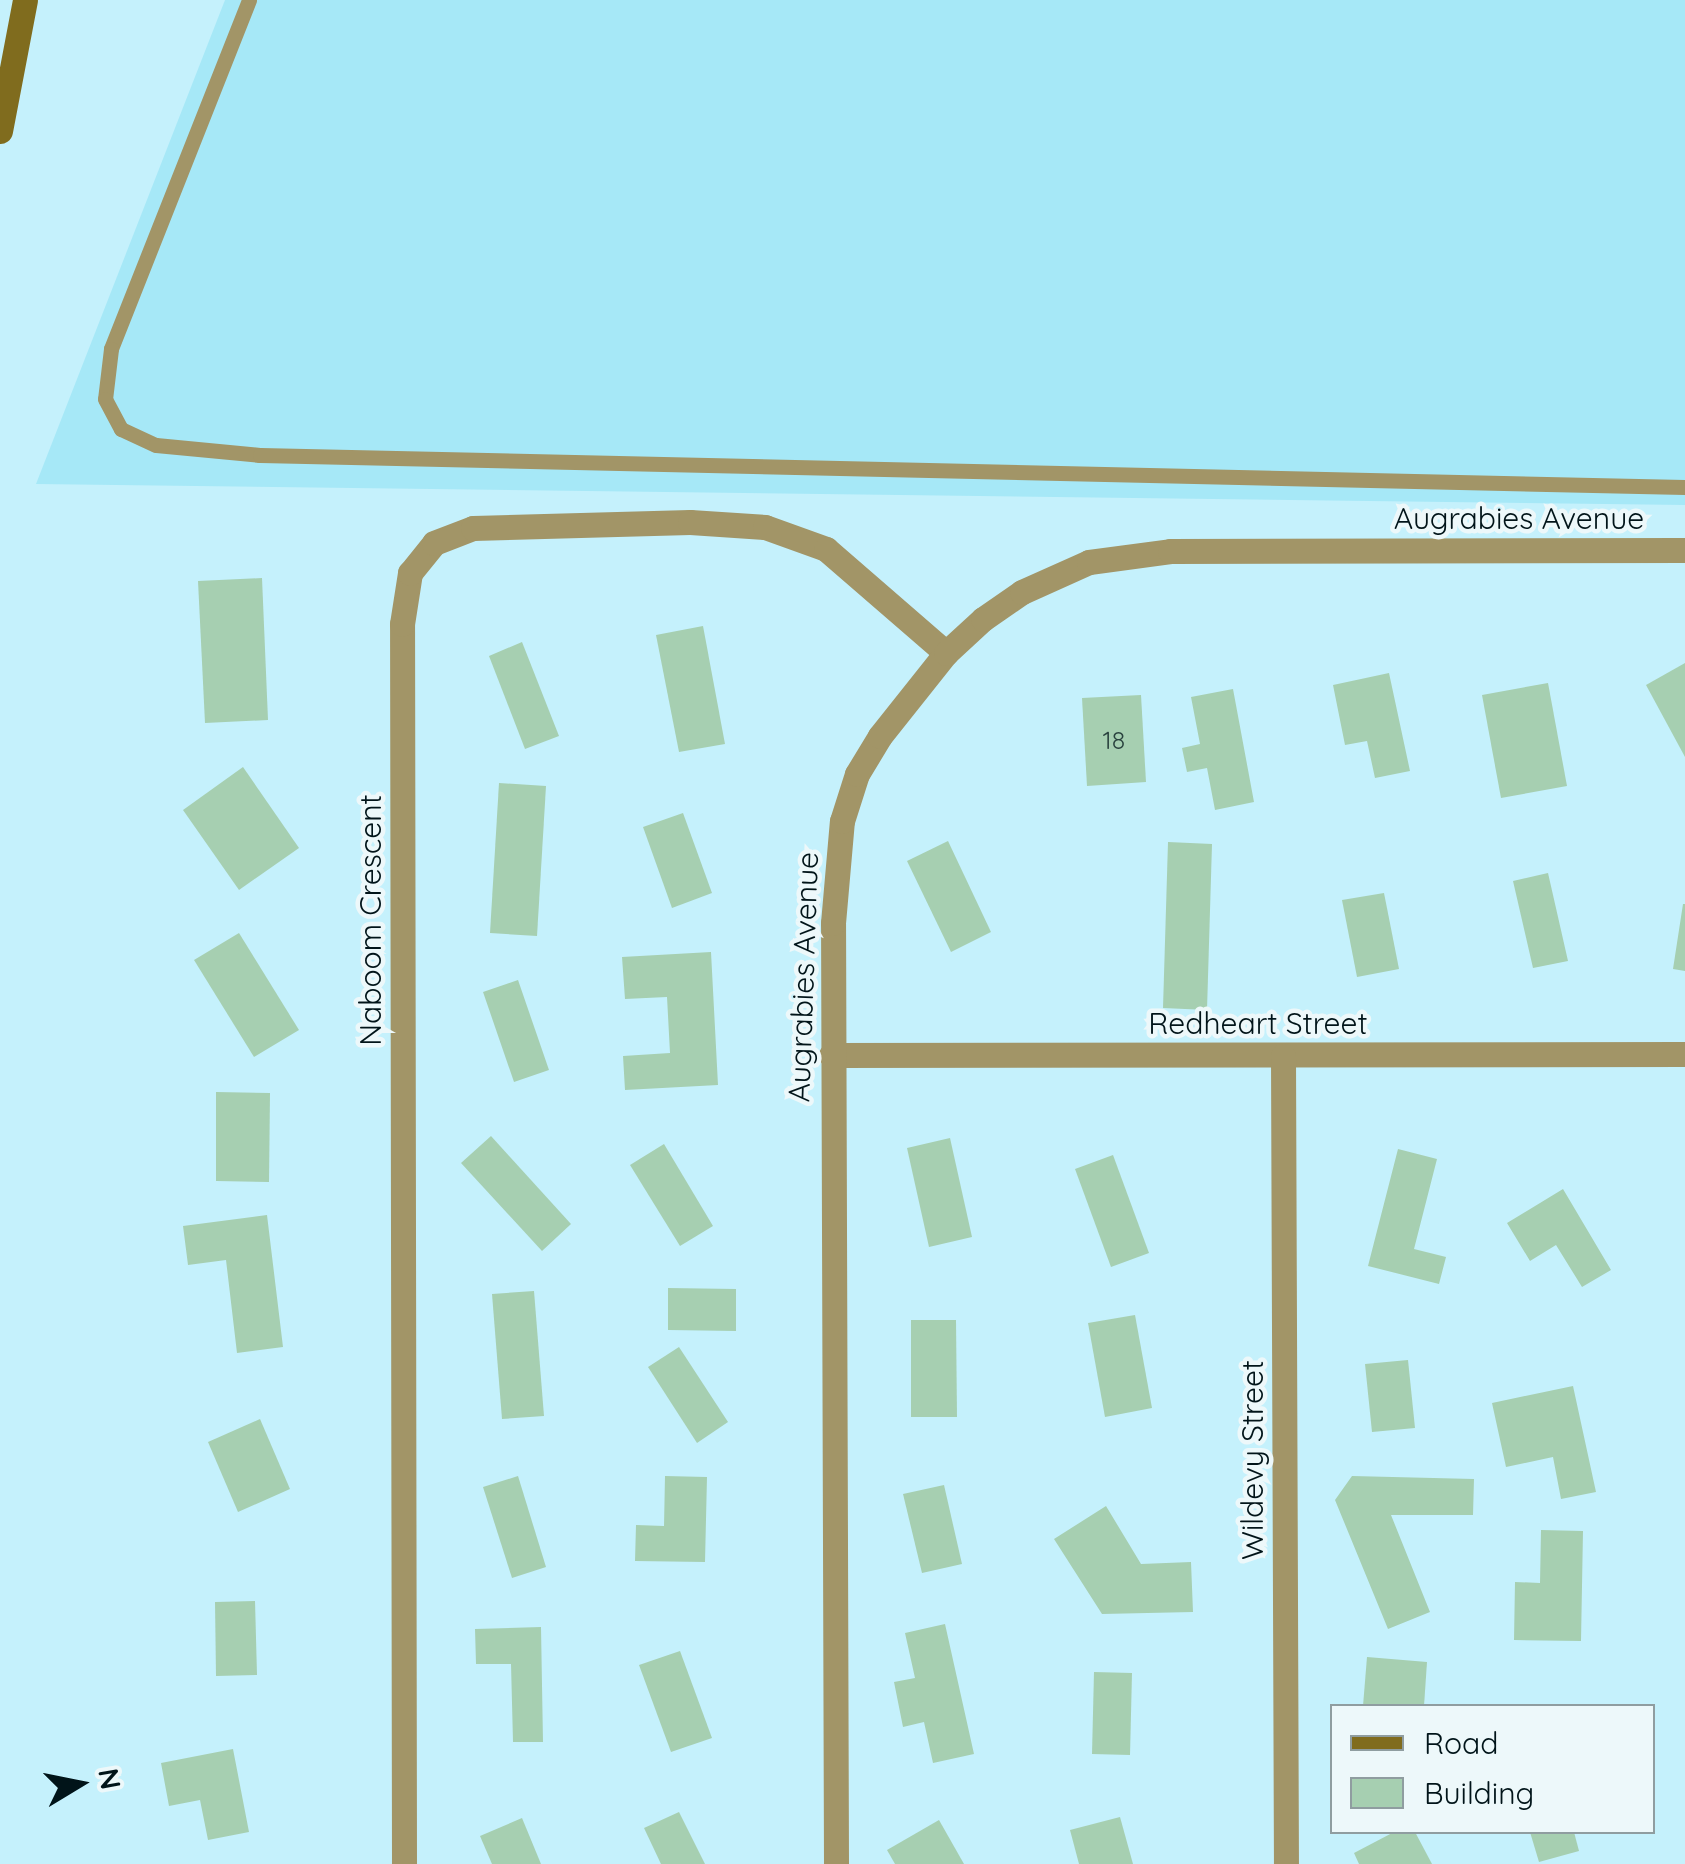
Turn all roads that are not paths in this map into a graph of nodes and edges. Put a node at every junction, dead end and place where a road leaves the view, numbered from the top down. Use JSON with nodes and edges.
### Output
{"nodes":[{"id":1,"x":24,"y":0,"type":"edge"},
{"id":2,"x":249,"y":0,"type":"edge"},
{"id":3,"x":0,"y":132,"type":"edge"},
{"id":4,"x":1685,"y":487,"type":"edge"},
{"id":5,"x":1685,"y":550,"type":"edge"},
{"id":6,"x":946,"y":653,"type":"junction"},
{"id":7,"x":1685,"y":1054,"type":"edge"},
{"id":8,"x":831,"y":1055,"type":"junction"},
{"id":9,"x":1284,"y":1056,"type":"junction"},
{"id":10,"x":404,"y":1864,"type":"edge"},
{"id":11,"x":836,"y":1864,"type":"edge"},
{"id":12,"x":1286,"y":1864,"type":"edge"}],
"edges":[{"from":1,"to":3,"type":"main road"},
{"from":2,"to":4,"type":"lane"},
{"from":5,"to":6,"type":"street","name":"Augrabies Avenue"},
{"from":6,"to":8,"type":"street","name":"Augrabies Avenue"},
{"from":6,"to":10,"type":"street","name":"Naboom Crescent"},
{"from":7,"to":9,"type":"street","name":"Redheart Street"},
{"from":8,"to":9,"type":"street","name":"Redheart Street"},
{"from":8,"to":11,"type":"street","name":"Augrabies Avenue"},
{"from":9,"to":12,"type":"street","name":"Wildevy Street"}]}
